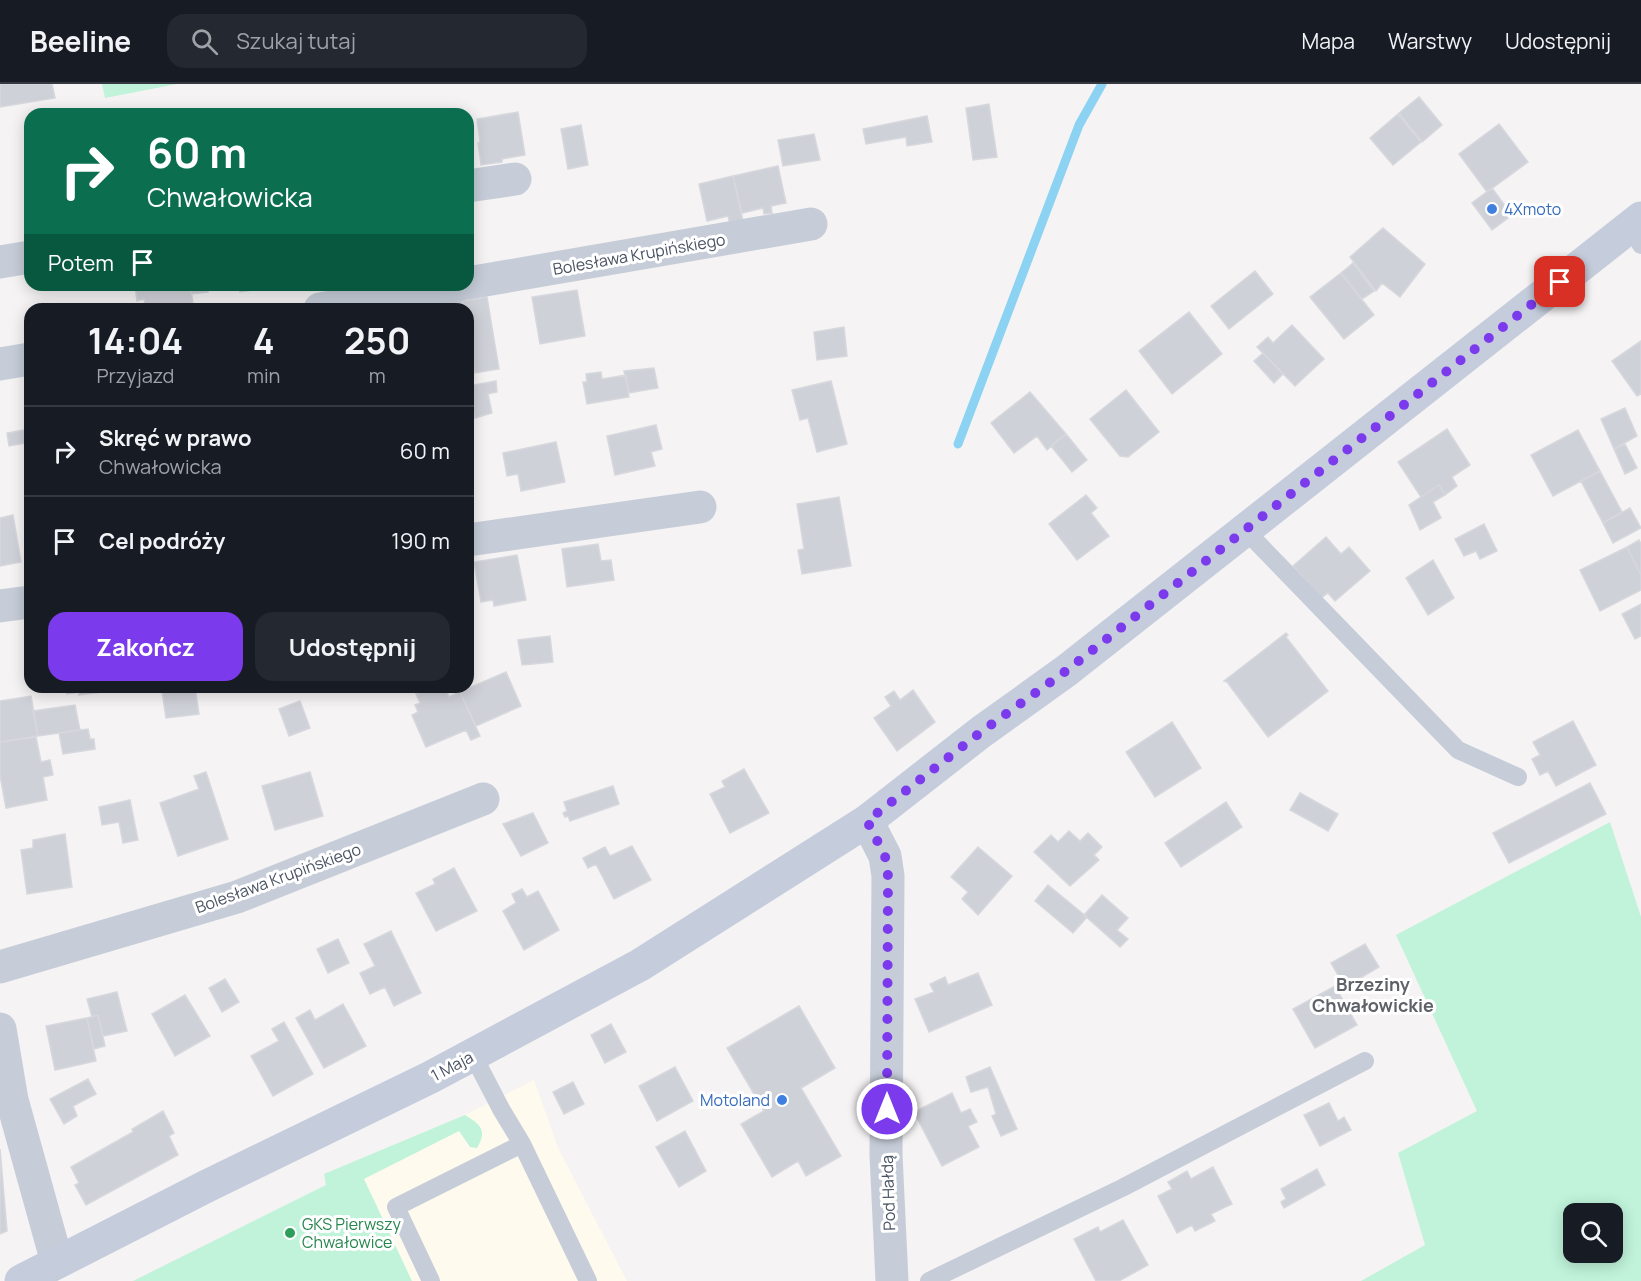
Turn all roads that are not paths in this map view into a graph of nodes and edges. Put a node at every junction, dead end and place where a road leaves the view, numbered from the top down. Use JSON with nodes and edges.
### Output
{"nodes":[{"id":1,"x":515,"y":179,"type":"dead end"},
{"id":2,"x":474,"y":185,"type":"edge"},
{"id":3,"x":811,"y":224,"type":"dead end"},
{"id":4,"x":1638,"y":230,"type":"edge"},
{"id":5,"x":24,"y":258,"type":"edge"},
{"id":6,"x":0,"y":262,"type":"edge"},
{"id":7,"x":474,"y":282,"type":"edge"},
{"id":8,"x":424,"y":291,"type":"edge"},
{"id":9,"x":355,"y":303,"type":"edge"},
{"id":10,"x":24,"y":360,"type":"edge"},
{"id":11,"x":0,"y":364,"type":"edge"},
{"id":12,"x":700,"y":507,"type":"dead end"},
{"id":13,"x":1245,"y":530,"type":"junction"},
{"id":14,"x":474,"y":539,"type":"edge"},
{"id":15,"x":24,"y":603,"type":"edge"},
{"id":16,"x":0,"y":606,"type":"edge"},
{"id":17,"x":1518,"y":777,"type":"dead end"},
{"id":18,"x":483,"y":799,"type":"dead end"},
{"id":19,"x":867,"y":821,"type":"junction"},
{"id":20,"x":0,"y":967,"type":"edge"},
{"id":21,"x":0,"y":1029,"type":"edge"},
{"id":22,"x":473,"y":1055,"type":"junction"},
{"id":23,"x":1365,"y":1061,"type":"dead end"},
{"id":24,"x":6,"y":1103,"type":"edge"},
{"id":25,"x":522,"y":1144,"type":"junction"},
{"id":26,"x":57,"y":1262,"type":"junction"},
{"id":27,"x":21,"y":1281,"type":"edge"},
{"id":28,"x":431,"y":1281,"type":"edge"},
{"id":29,"x":588,"y":1281,"type":"edge"},
{"id":30,"x":892,"y":1281,"type":"edge"},
{"id":31,"x":929,"y":1281,"type":"edge"}],
"edges":[{"from":1,"to":2,"type":"street"},
{"from":3,"to":7,"type":"street","name":"Bolesława Krupińskiego"},
{"from":4,"to":13,"type":"main road","name":"1 Maja"},
{"from":5,"to":6,"type":"street"},
{"from":8,"to":9,"type":"street"},
{"from":10,"to":11,"type":"street"},
{"from":12,"to":14,"type":"street"},
{"from":13,"to":17,"type":"lane"},
{"from":13,"to":19,"type":"main road","name":"1 Maja"},
{"from":15,"to":16,"type":"street"},
{"from":18,"to":20,"type":"street","name":"Bolesława Krupińskiego"},
{"from":19,"to":22,"type":"main road","name":"1 Maja"},
{"from":19,"to":30,"type":"street","name":"Pod Hałdą"},
{"from":21,"to":24,"type":"street"},
{"from":22,"to":25,"type":"lane"},
{"from":22,"to":26,"type":"main road","name":"1 Maja"},
{"from":23,"to":31,"type":"lane"},
{"from":24,"to":26,"type":"street"},
{"from":25,"to":28,"type":"lane"},
{"from":25,"to":29,"type":"lane"},
{"from":26,"to":27,"type":"main road","name":"1 Maja"}]}
